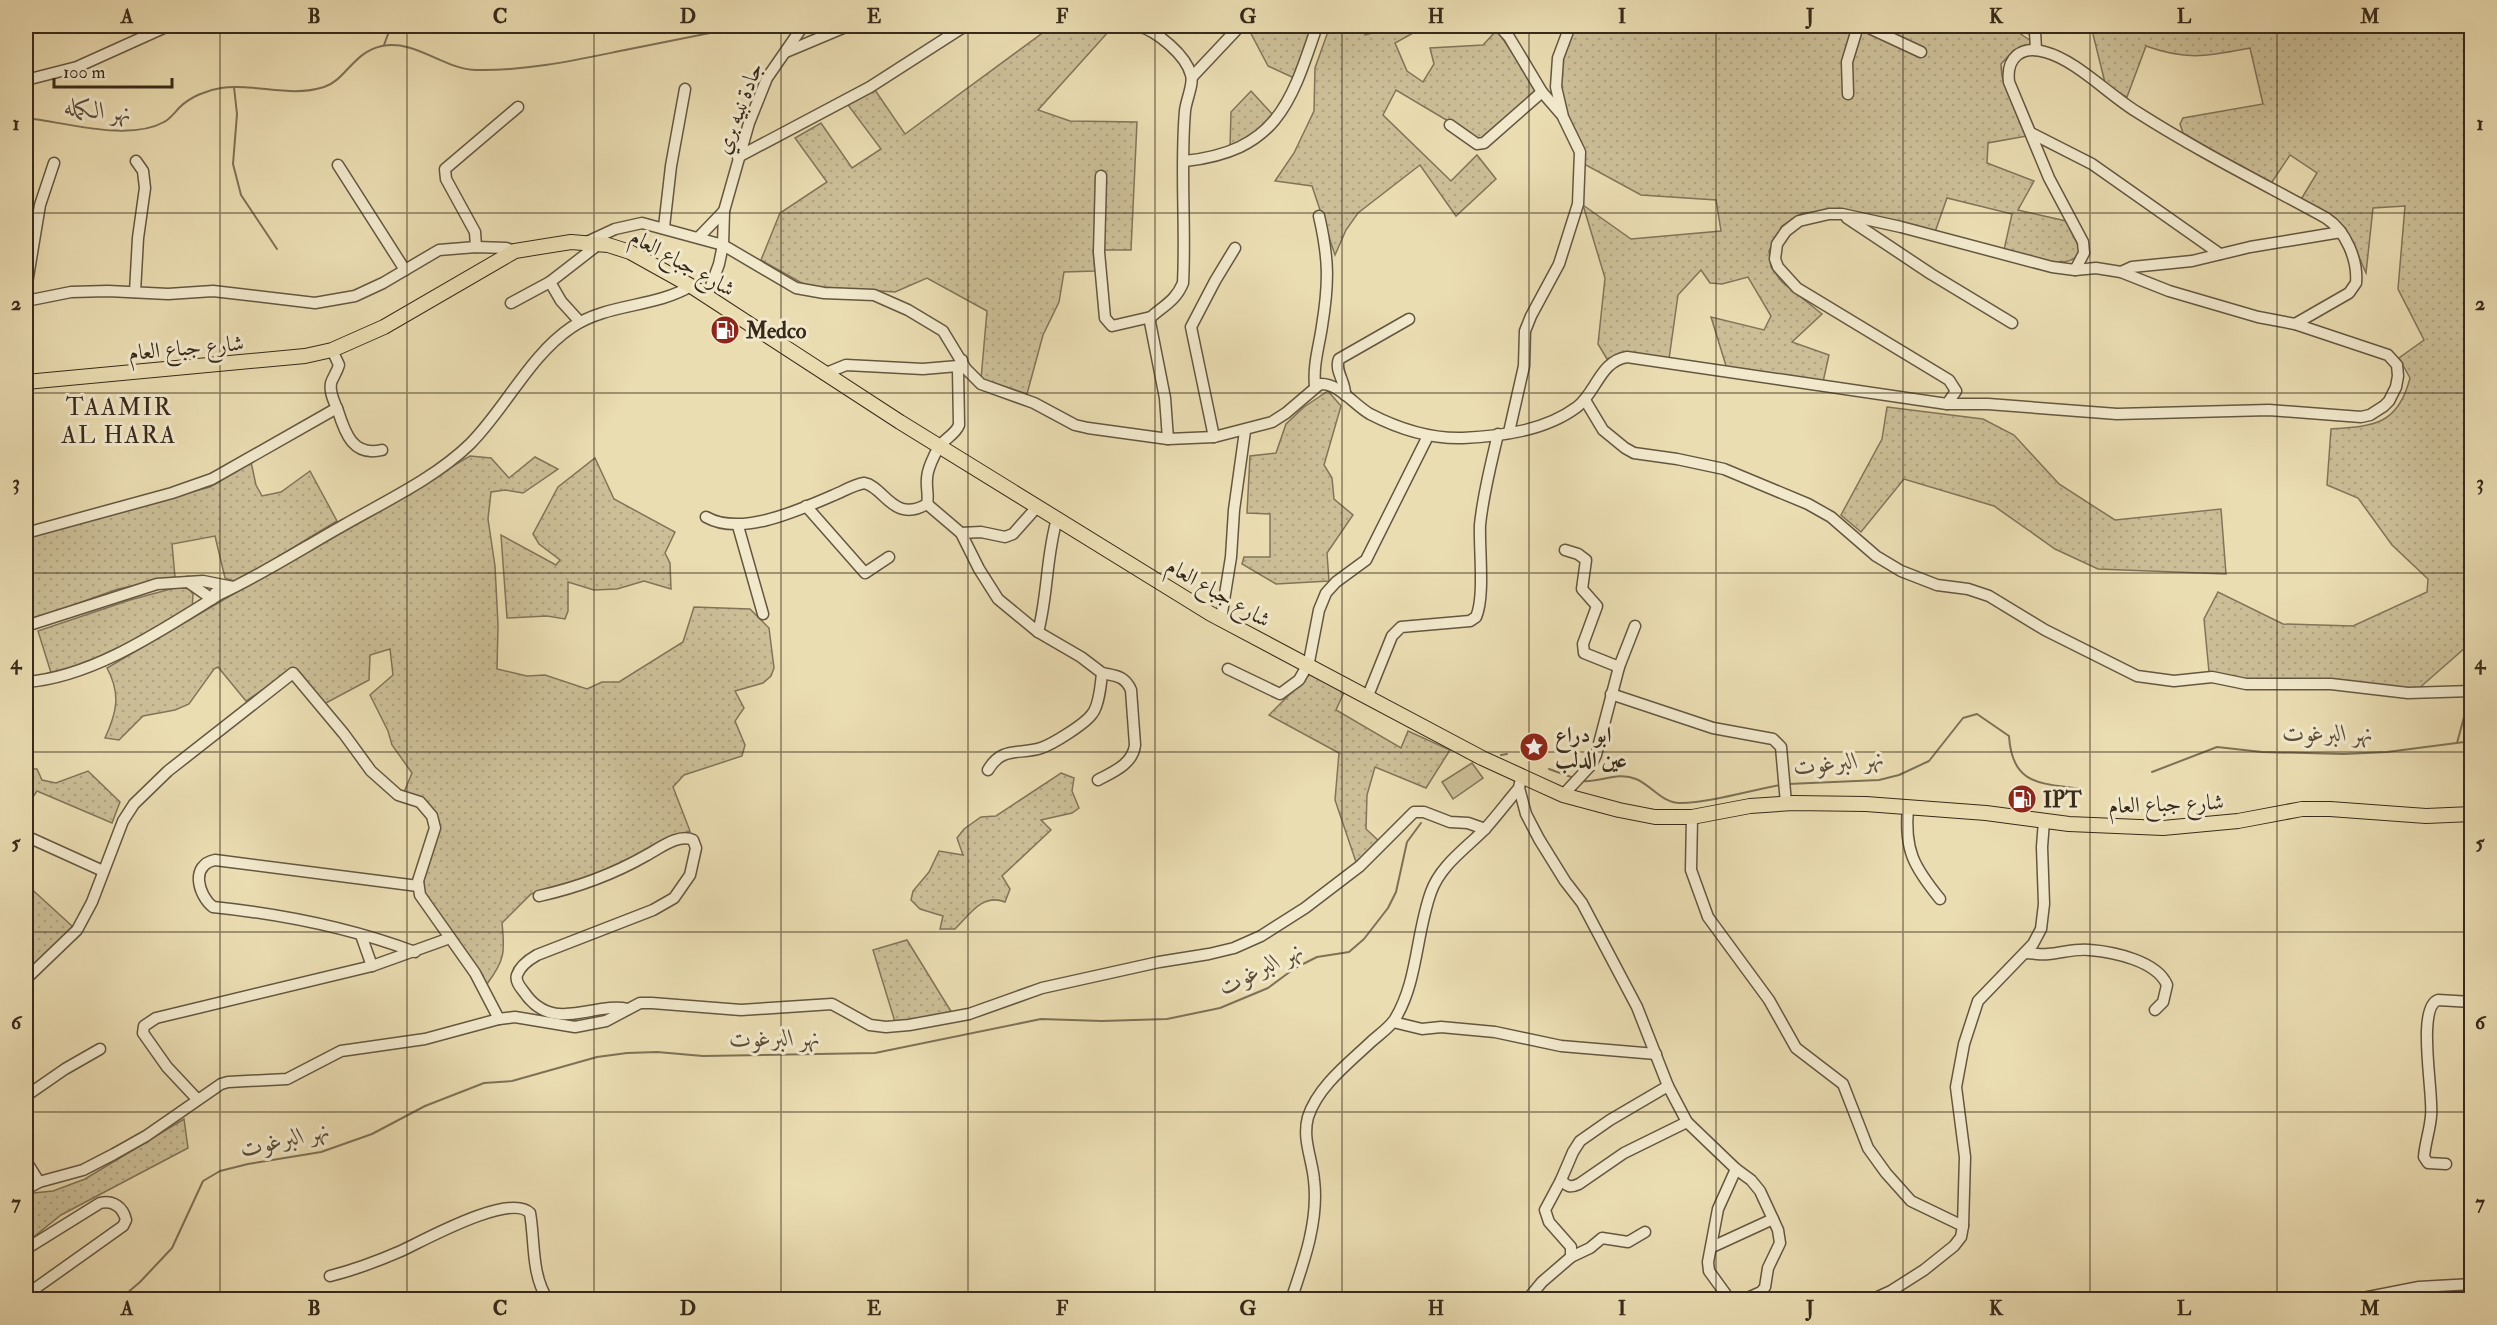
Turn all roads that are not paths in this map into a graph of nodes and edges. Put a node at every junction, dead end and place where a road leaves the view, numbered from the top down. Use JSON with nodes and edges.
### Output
{"nodes":[{"id":1,"x":168,"y":26,"type":"edge"},
{"id":2,"x":803,"y":26,"type":"edge"},
{"id":3,"x":848,"y":26,"type":"edge"},
{"id":4,"x":965,"y":26,"type":"edge"},
{"id":5,"x":1138,"y":26,"type":"edge"},
{"id":6,"x":1240,"y":26,"type":"edge"},
{"id":7,"x":1317,"y":26,"type":"edge"},
{"id":8,"x":1499,"y":26,"type":"edge"},
{"id":9,"x":1570,"y":26,"type":"edge"},
{"id":10,"x":1858,"y":26,"type":"edge"},
{"id":11,"x":1865,"y":26,"type":"edge"},
{"id":12,"x":2027,"y":26,"type":"edge"},
{"id":13,"x":2036,"y":50,"type":"junction"},
{"id":14,"x":786,"y":52,"type":"junction"},
{"id":15,"x":1921,"y":52,"type":"dead end"},
{"id":16,"x":1192,"y":77,"type":"junction"},
{"id":17,"x":26,"y":80,"type":"edge"},
{"id":18,"x":685,"y":89,"type":"dead end"},
{"id":19,"x":1542,"y":92,"type":"junction"},
{"id":20,"x":1848,"y":94,"type":"dead end"},
{"id":21,"x":518,"y":107,"type":"dead end"},
{"id":22,"x":1563,"y":117,"type":"junction"},
{"id":23,"x":1450,"y":125,"type":"dead end"},
{"id":24,"x":2031,"y":133,"type":"junction"},
{"id":25,"x":2051,"y":143,"type":"junction"},
{"id":26,"x":2038,"y":149,"type":"junction"},
{"id":27,"x":738,"y":157,"type":"junction"},
{"id":28,"x":136,"y":161,"type":"dead end"},
{"id":29,"x":1185,"y":161,"type":"junction"},
{"id":30,"x":54,"y":163,"type":"dead end"},
{"id":31,"x":338,"y":165,"type":"dead end"},
{"id":32,"x":1101,"y":176,"type":"dead end"},
{"id":33,"x":724,"y":211,"type":"junction"},
{"id":34,"x":1842,"y":214,"type":"junction"},
{"id":35,"x":1319,"y":216,"type":"dead end"},
{"id":36,"x":664,"y":227,"type":"junction"},
{"id":37,"x":2341,"y":232,"type":"junction"},
{"id":38,"x":699,"y":237,"type":"junction"},
{"id":39,"x":593,"y":243,"type":"junction"},
{"id":40,"x":723,"y":245,"type":"junction"},
{"id":41,"x":476,"y":247,"type":"junction"},
{"id":42,"x":1235,"y":248,"type":"dead end"},
{"id":43,"x":514,"y":251,"type":"junction"},
{"id":44,"x":2220,"y":254,"type":"junction"},
{"id":45,"x":405,"y":270,"type":"junction"},
{"id":46,"x":2075,"y":270,"type":"junction"},
{"id":47,"x":2121,"y":272,"type":"junction"},
{"id":48,"x":550,"y":282,"type":"junction"},
{"id":49,"x":691,"y":286,"type":"junction"},
{"id":50,"x":26,"y":289,"type":"edge"},
{"id":51,"x":135,"y":292,"type":"junction"},
{"id":52,"x":707,"y":297,"type":"junction"},
{"id":53,"x":26,"y":301,"type":"edge"},
{"id":54,"x":511,"y":303,"type":"dead end"},
{"id":55,"x":1152,"y":317,"type":"junction"},
{"id":56,"x":1409,"y":319,"type":"dead end"},
{"id":57,"x":580,"y":322,"type":"junction"},
{"id":58,"x":2012,"y":323,"type":"dead end"},
{"id":59,"x":2295,"y":324,"type":"junction"},
{"id":60,"x":332,"y":350,"type":"junction"},
{"id":61,"x":960,"y":363,"type":"junction"},
{"id":62,"x":824,"y":374,"type":"junction"},
{"id":63,"x":26,"y":382,"type":"edge"},
{"id":64,"x":1315,"y":386,"type":"junction"},
{"id":65,"x":1345,"y":395,"type":"junction"},
{"id":66,"x":1585,"y":400,"type":"junction"},
{"id":67,"x":1947,"y":404,"type":"junction"},
{"id":68,"x":337,"y":408,"type":"junction"},
{"id":69,"x":1245,"y":431,"type":"junction"},
{"id":70,"x":1504,"y":433,"type":"junction"},
{"id":71,"x":1428,"y":436,"type":"junction"},
{"id":72,"x":1214,"y":437,"type":"junction"},
{"id":73,"x":1168,"y":439,"type":"junction"},
{"id":74,"x":939,"y":447,"type":"junction"},
{"id":75,"x":382,"y":450,"type":"dead end"},
{"id":76,"x":927,"y":504,"type":"junction"},
{"id":77,"x":806,"y":506,"type":"junction"},
{"id":78,"x":1037,"y":507,"type":"junction"},
{"id":79,"x":706,"y":517,"type":"dead end"},
{"id":80,"x":1057,"y":519,"type":"junction"},
{"id":81,"x":738,"y":526,"type":"junction"},
{"id":82,"x":26,"y":533,"type":"edge"},
{"id":83,"x":961,"y":533,"type":"junction"},
{"id":84,"x":1565,"y":550,"type":"dead end"},
{"id":85,"x":889,"y":557,"type":"dead end"},
{"id":86,"x":188,"y":582,"type":"junction"},
{"id":87,"x":210,"y":583,"type":"junction"},
{"id":88,"x":235,"y":587,"type":"junction"},
{"id":89,"x":199,"y":588,"type":"junction"},
{"id":90,"x":212,"y":599,"type":"junction"},
{"id":91,"x":200,"y":607,"type":"junction"},
{"id":92,"x":763,"y":614,"type":"dead end"},
{"id":93,"x":1221,"y":619,"type":"junction"},
{"id":94,"x":26,"y":626,"type":"edge"},
{"id":95,"x":1635,"y":626,"type":"dead end"},
{"id":96,"x":1038,"y":632,"type":"junction"},
{"id":97,"x":1308,"y":666,"type":"junction"},
{"id":98,"x":1619,"y":667,"type":"junction"},
{"id":99,"x":1228,"y":669,"type":"dead end"},
{"id":100,"x":1102,"y":673,"type":"junction"},
{"id":101,"x":26,"y":682,"type":"edge"},
{"id":102,"x":2472,"y":691,"type":"edge"},
{"id":103,"x":1611,"y":694,"type":"junction"},
{"id":104,"x":1367,"y":698,"type":"junction"},
{"id":105,"x":988,"y":770,"type":"dead end"},
{"id":106,"x":1098,"y":780,"type":"dead end"},
{"id":107,"x":1520,"y":783,"type":"junction"},
{"id":108,"x":1567,"y":791,"type":"junction"},
{"id":109,"x":1785,"y":796,"type":"junction"},
{"id":110,"x":1908,"y":808,"type":"junction"},
{"id":111,"x":1692,"y":817,"type":"junction"},
{"id":112,"x":2469,"y":817,"type":"edge"},
{"id":113,"x":2044,"y":821,"type":"junction"},
{"id":114,"x":1485,"y":829,"type":"junction"},
{"id":115,"x":28,"y":837,"type":"dead end"},
{"id":116,"x":103,"y":871,"type":"junction"},
{"id":117,"x":418,"y":886,"type":"junction"},
{"id":118,"x":539,"y":896,"type":"dead end"},
{"id":119,"x":1940,"y":898,"type":"dead end"},
{"id":120,"x":361,"y":935,"type":"junction"},
{"id":121,"x":450,"y":938,"type":"junction"},
{"id":122,"x":415,"y":952,"type":"junction"},
{"id":123,"x":2025,"y":953,"type":"junction"},
{"id":124,"x":372,"y":966,"type":"junction"},
{"id":125,"x":26,"y":979,"type":"edge"},
{"id":126,"x":2472,"y":1002,"type":"edge"},
{"id":127,"x":628,"y":1009,"type":"junction"},
{"id":128,"x":2155,"y":1010,"type":"dead end"},
{"id":129,"x":499,"y":1019,"type":"junction"},
{"id":130,"x":1393,"y":1022,"type":"junction"},
{"id":131,"x":100,"y":1049,"type":"dead end"},
{"id":132,"x":1656,"y":1054,"type":"junction"},
{"id":133,"x":1668,"y":1086,"type":"junction"},
{"id":134,"x":26,"y":1096,"type":"edge"},
{"id":135,"x":197,"y":1099,"type":"junction"},
{"id":136,"x":1687,"y":1122,"type":"junction"},
{"id":137,"x":26,"y":1161,"type":"edge"},
{"id":138,"x":2446,"y":1164,"type":"dead end"},
{"id":139,"x":1736,"y":1169,"type":"junction"},
{"id":140,"x":1562,"y":1180,"type":"junction"},
{"id":141,"x":39,"y":1182,"type":"junction"},
{"id":142,"x":26,"y":1189,"type":"edge"},
{"id":143,"x":1773,"y":1219,"type":"junction"},
{"id":144,"x":1963,"y":1226,"type":"junction"},
{"id":145,"x":1646,"y":1232,"type":"dead end"},
{"id":146,"x":1712,"y":1247,"type":"junction"},
{"id":147,"x":26,"y":1249,"type":"edge"},
{"id":148,"x":1571,"y":1257,"type":"junction"},
{"id":149,"x":330,"y":1276,"type":"dead end"},
{"id":150,"x":2472,"y":1284,"type":"edge"},
{"id":151,"x":26,"y":1295,"type":"edge"},
{"id":152,"x":1763,"y":1295,"type":"edge"},
{"id":153,"x":548,"y":1299,"type":"edge"},
{"id":154,"x":1291,"y":1299,"type":"edge"},
{"id":155,"x":1527,"y":1299,"type":"edge"},
{"id":156,"x":1730,"y":1299,"type":"edge"},
{"id":157,"x":1743,"y":1299,"type":"edge"},
{"id":158,"x":1871,"y":1299,"type":"edge"},
{"id":159,"x":2353,"y":1299,"type":"edge"}],
"edges":[{"from":1,"to":17,"type":"street"},
{"from":2,"to":14,"type":"street","name":"جادة نبيه بري"},
{"from":3,"to":14,"type":"street"},
{"from":4,"to":27,"type":"street"},
{"from":5,"to":16,"type":"street"},
{"from":6,"to":16,"type":"street"},
{"from":7,"to":29,"type":"street"},
{"from":8,"to":19,"type":"street"},
{"from":9,"to":22,"type":"street"},
{"from":10,"to":20,"type":"street"},
{"from":11,"to":15,"type":"street"},
{"from":12,"to":13,"type":"street"},
{"from":13,"to":24,"type":"street"},
{"from":13,"to":37,"type":"street"},
{"from":14,"to":27,"type":"street","name":"جادة نبيه بري"},
{"from":16,"to":29,"type":"street"},
{"from":18,"to":36,"type":"street"},
{"from":19,"to":22,"type":"street"},
{"from":19,"to":23,"type":"street"},
{"from":21,"to":41,"type":"street"},
{"from":22,"to":70,"type":"street"},
{"from":24,"to":25,"type":"street"},
{"from":24,"to":26,"type":"street"},
{"from":25,"to":26,"type":"street"},
{"from":25,"to":44,"type":"street"},
{"from":26,"to":46,"type":"street"},
{"from":27,"to":33,"type":"street","name":"جادة نبيه بري"},
{"from":28,"to":51,"type":"street"},
{"from":29,"to":55,"type":"street"},
{"from":30,"to":50,"type":"street"},
{"from":31,"to":45,"type":"street"},
{"from":32,"to":55,"type":"street"},
{"from":33,"to":38,"type":"street","name":"جادة نبيه بري"},
{"from":33,"to":40,"type":"street","name":"جادة نبيه بري"},
{"from":34,"to":46,"type":"street"},
{"from":34,"to":58,"type":"street"},
{"from":34,"to":67,"type":"street"},
{"from":35,"to":64,"type":"street"},
{"from":36,"to":38,"type":"street"},
{"from":36,"to":39,"type":"street"},
{"from":37,"to":44,"type":"street"},
{"from":37,"to":59,"type":"street"},
{"from":38,"to":40,"type":"street"},
{"from":39,"to":43,"type":"main road","name":"شارع جباع العام"},
{"from":39,"to":48,"type":"street"},
{"from":39,"to":49,"type":"main road","name":"شارع جباع العام"},
{"from":40,"to":52,"type":"street","name":"جادة نبيه بري"},
{"from":40,"to":61,"type":"street"},
{"from":41,"to":43,"type":"street"},
{"from":41,"to":45,"type":"street"},
{"from":42,"to":72,"type":"street"},
{"from":43,"to":60,"type":"main road","name":"شارع جباع العام"},
{"from":44,"to":47,"type":"street"},
{"from":45,"to":51,"type":"street"},
{"from":46,"to":47,"type":"street"},
{"from":47,"to":59,"type":"street"},
{"from":48,"to":54,"type":"street"},
{"from":48,"to":57,"type":"street"},
{"from":49,"to":52,"type":"main road","name":"شارع جباع العام"},
{"from":49,"to":57,"type":"street"},
{"from":51,"to":53,"type":"street"},
{"from":52,"to":62,"type":"main road","name":"شارع جباع العام"},
{"from":55,"to":73,"type":"street"},
{"from":56,"to":65,"type":"street"},
{"from":57,"to":88,"type":"street"},
{"from":59,"to":67,"type":"street"},
{"from":60,"to":63,"type":"main road","name":"شارع جباع العام"},
{"from":60,"to":68,"type":"street"},
{"from":61,"to":62,"type":"street"},
{"from":61,"to":73,"type":"street"},
{"from":61,"to":74,"type":"street"},
{"from":62,"to":74,"type":"main road","name":"شارع جباع العام"},
{"from":64,"to":65,"type":"street"},
{"from":64,"to":69,"type":"street"},
{"from":65,"to":71,"type":"street"},
{"from":66,"to":67,"type":"street"},
{"from":66,"to":70,"type":"street"},
{"from":66,"to":102,"type":"street"},
{"from":68,"to":75,"type":"street"},
{"from":68,"to":82,"type":"street"},
{"from":69,"to":72,"type":"street"},
{"from":69,"to":93,"type":"street"},
{"from":70,"to":71,"type":"street"},
{"from":70,"to":104,"type":"street"},
{"from":71,"to":97,"type":"street"},
{"from":72,"to":73,"type":"street"},
{"from":74,"to":76,"type":"street"},
{"from":74,"to":78,"type":"main road","name":"شارع جباع العام"},
{"from":76,"to":77,"type":"street"},
{"from":76,"to":83,"type":"street"},
{"from":77,"to":81,"type":"street"},
{"from":77,"to":85,"type":"street"},
{"from":78,"to":80,"type":"main road","name":"شارع جباع العام"},
{"from":78,"to":83,"type":"street"},
{"from":79,"to":81,"type":"street"},
{"from":80,"to":93,"type":"main road","name":"شارع جباع العام"},
{"from":80,"to":96,"type":"street"},
{"from":81,"to":92,"type":"street"},
{"from":83,"to":96,"type":"street"},
{"from":84,"to":98,"type":"street"},
{"from":86,"to":87,"type":"street"},
{"from":86,"to":89,"type":"street"},
{"from":86,"to":94,"type":"street"},
{"from":87,"to":88,"type":"street"},
{"from":87,"to":90,"type":"street"},
{"from":88,"to":90,"type":"street"},
{"from":89,"to":90,"type":"street"},
{"from":89,"to":91,"type":"street"},
{"from":90,"to":91,"type":"street"},
{"from":91,"to":101,"type":"street"},
{"from":93,"to":97,"type":"main road","name":"شارع جباع العام"},
{"from":95,"to":98,"type":"street"},
{"from":96,"to":100,"type":"street"},
{"from":97,"to":99,"type":"street"},
{"from":97,"to":104,"type":"main road","name":"شارع جباع العام"},
{"from":98,"to":103,"type":"street"},
{"from":100,"to":105,"type":"street"},
{"from":100,"to":106,"type":"street"},
{"from":103,"to":108,"type":"street"},
{"from":103,"to":109,"type":"street"},
{"from":104,"to":107,"type":"main road","name":"شارع جباع العام"},
{"from":107,"to":108,"type":"main road","name":"شارع جباع العام"},
{"from":107,"to":114,"type":"street"},
{"from":107,"to":132,"type":"street"},
{"from":108,"to":111,"type":"main road","name":"شارع جباع العام"},
{"from":109,"to":110,"type":"main road","name":"شارع جباع العام"},
{"from":109,"to":111,"type":"main road","name":"شارع جباع العام"},
{"from":110,"to":113,"type":"main road","name":"شارع جباع العام"},
{"from":110,"to":119,"type":"street"},
{"from":111,"to":144,"type":"street"},
{"from":112,"to":113,"type":"main road","name":"شارع جباع العام"},
{"from":113,"to":123,"type":"street"},
{"from":114,"to":127,"type":"street"},
{"from":114,"to":130,"type":"street"},
{"from":115,"to":116,"type":"street"},
{"from":116,"to":117,"type":"street"},
{"from":116,"to":125,"type":"street"},
{"from":117,"to":120,"type":"street"},
{"from":117,"to":121,"type":"street"},
{"from":118,"to":127,"type":"street"},
{"from":120,"to":122,"type":"street"},
{"from":120,"to":124,"type":"street"},
{"from":121,"to":122,"type":"street"},
{"from":121,"to":129,"type":"street"},
{"from":122,"to":124,"type":"street"},
{"from":123,"to":128,"type":"street"},
{"from":123,"to":144,"type":"street"},
{"from":124,"to":135,"type":"street"},
{"from":126,"to":138,"type":"street"},
{"from":127,"to":129,"type":"street"},
{"from":129,"to":135,"type":"street"},
{"from":130,"to":132,"type":"street"},
{"from":130,"to":154,"type":"street"},
{"from":131,"to":134,"type":"street"},
{"from":132,"to":133,"type":"street"},
{"from":133,"to":136,"type":"street"},
{"from":133,"to":140,"type":"street"},
{"from":135,"to":141,"type":"street"},
{"from":136,"to":139,"type":"street"},
{"from":136,"to":140,"type":"street"},
{"from":137,"to":141,"type":"street"},
{"from":139,"to":143,"type":"street"},
{"from":139,"to":146,"type":"street"},
{"from":140,"to":148,"type":"street"},
{"from":141,"to":142,"type":"street"},
{"from":143,"to":146,"type":"street"},
{"from":143,"to":152,"type":"street"},
{"from":144,"to":158,"type":"street"},
{"from":145,"to":148,"type":"street"},
{"from":146,"to":156,"type":"street"},
{"from":147,"to":151,"type":"street"},
{"from":148,"to":155,"type":"street"},
{"from":149,"to":153,"type":"street"},
{"from":150,"to":159,"type":"street"},
{"from":152,"to":157,"type":"street"}]}
